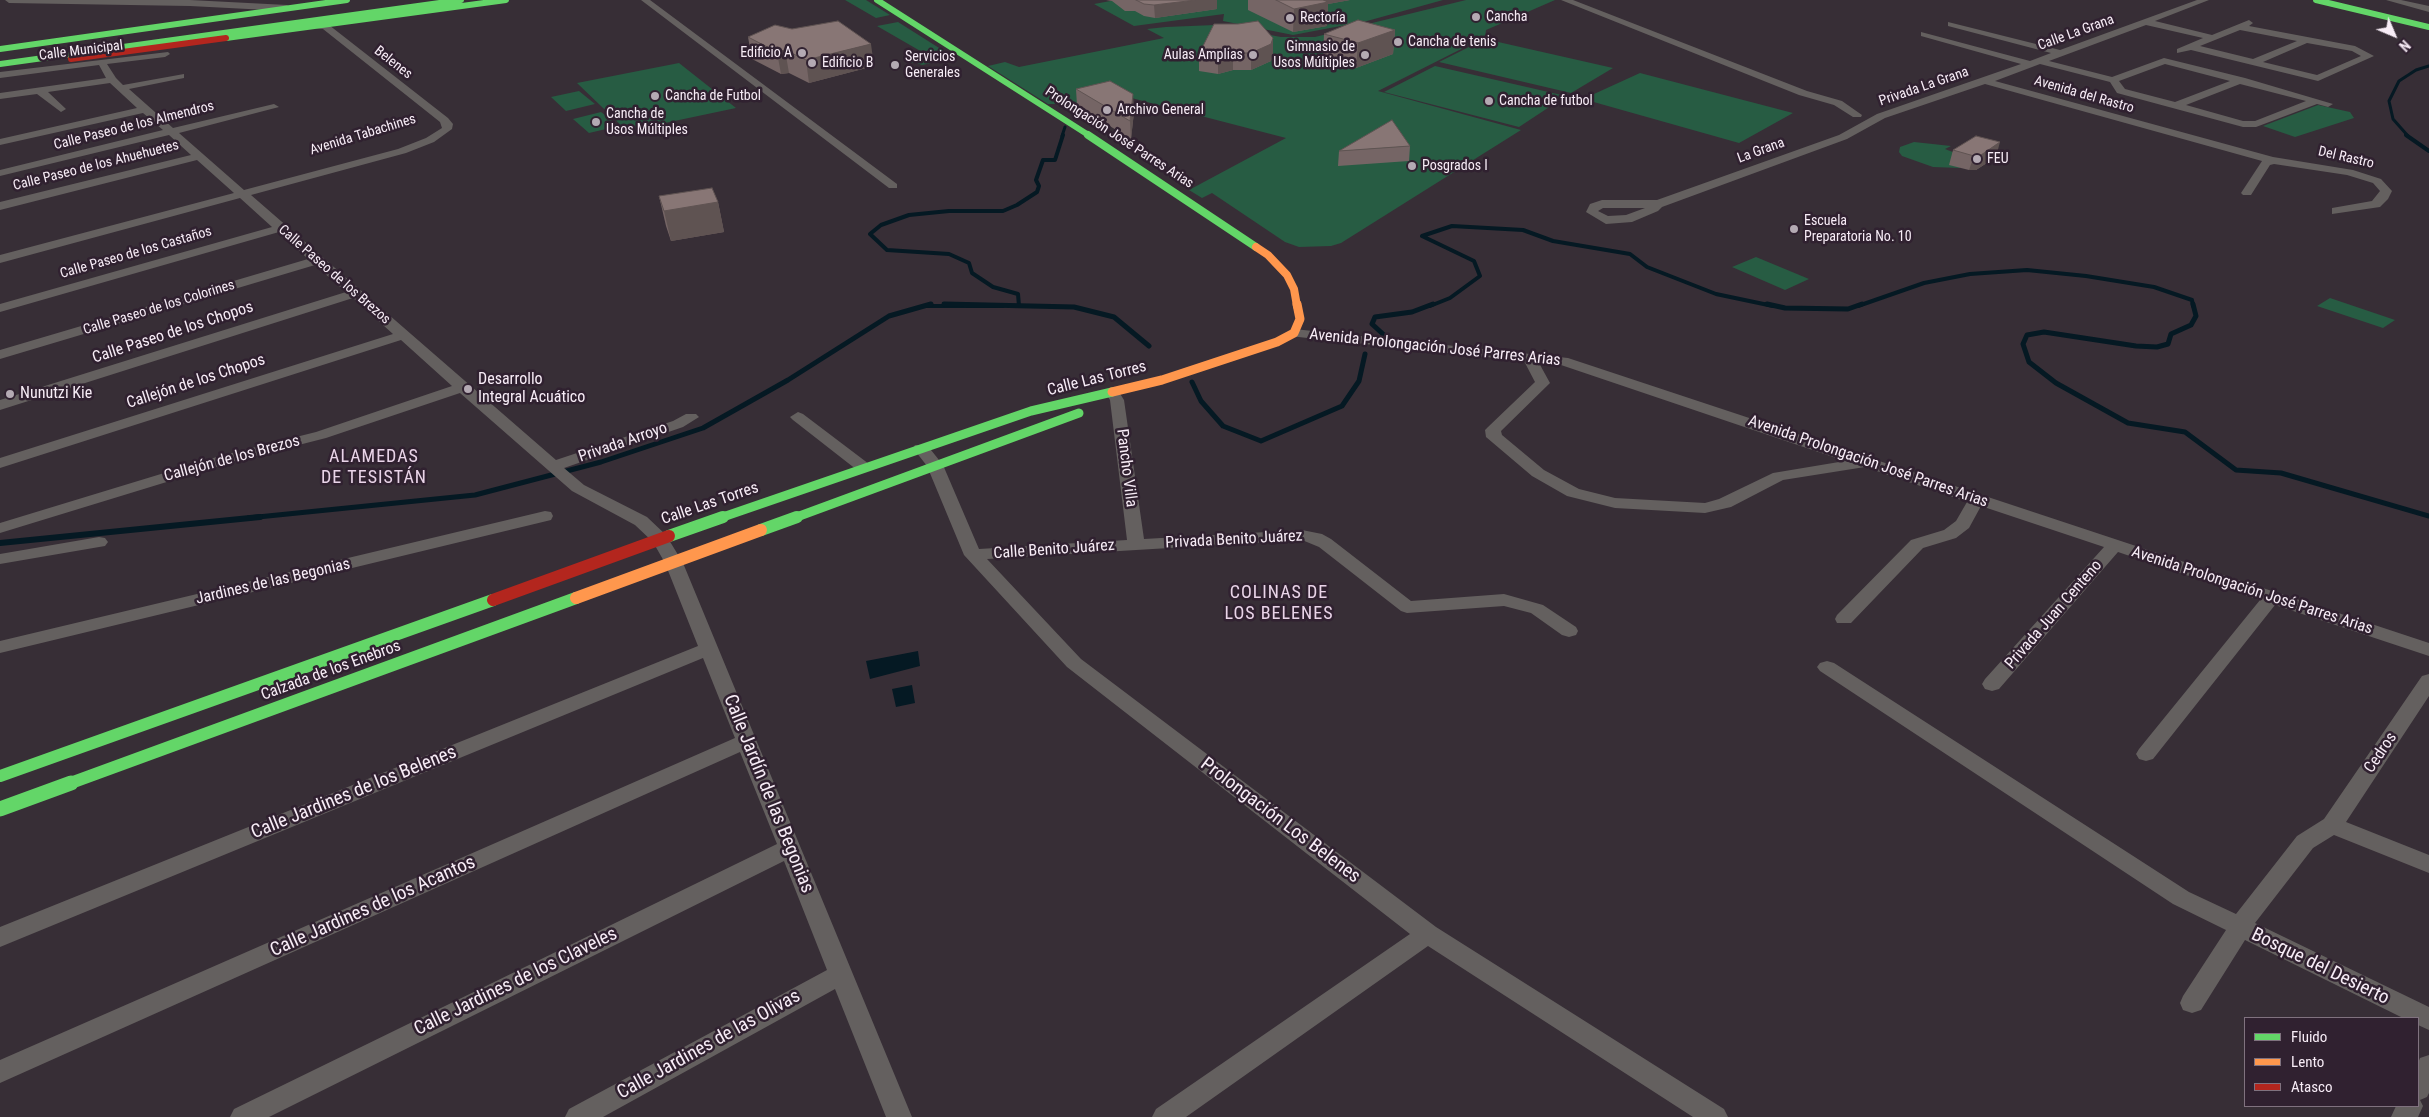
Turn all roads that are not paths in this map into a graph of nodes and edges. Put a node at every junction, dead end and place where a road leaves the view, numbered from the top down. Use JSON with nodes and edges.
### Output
{"nodes":[{"id":1,"x":9,"y":0,"type":"edge"},
{"id":2,"x":384,"y":0,"type":"edge"},
{"id":3,"x":461,"y":0,"type":"edge"},
{"id":4,"x":506,"y":0,"type":"edge"},
{"id":5,"x":645,"y":0,"type":"edge"},
{"id":6,"x":877,"y":0,"type":"edge"},
{"id":7,"x":1565,"y":0,"type":"edge"},
{"id":8,"x":2205,"y":0,"type":"edge"},
{"id":9,"x":2316,"y":0,"type":"edge"},
{"id":10,"x":2329,"y":0,"type":"edge"},
{"id":11,"x":2390,"y":0,"type":"edge"},
{"id":12,"x":354,"y":1,"type":"edge"},
{"id":13,"x":320,"y":3,"type":"edge"},
{"id":14,"x":306,"y":4,"type":"edge"},
{"id":15,"x":287,"y":8,"type":"junction"},
{"id":16,"x":2429,"y":9,"type":"edge"},
{"id":17,"x":407,"y":14,"type":"junction"},
{"id":18,"x":2149,"y":21,"type":"junction"},
{"id":19,"x":2250,"y":22,"type":"dead end"},
{"id":20,"x":1951,"y":24,"type":"dead end"},
{"id":21,"x":323,"y":25,"type":"junction"},
{"id":22,"x":2429,"y":25,"type":"edge"},
{"id":23,"x":2239,"y":27,"type":"junction"},
{"id":24,"x":1924,"y":34,"type":"dead end"},
{"id":25,"x":2215,"y":37,"type":"junction"},
{"id":26,"x":2306,"y":40,"type":"junction"},
{"id":27,"x":2191,"y":47,"type":"junction"},
{"id":28,"x":0,"y":49,"type":"edge"},
{"id":29,"x":132,"y":51,"type":"junction"},
{"id":30,"x":2180,"y":51,"type":"dead end"},
{"id":31,"x":2061,"y":53,"type":"junction"},
{"id":32,"x":120,"y":54,"type":"junction"},
{"id":33,"x":0,"y":55,"type":"edge"},
{"id":34,"x":2035,"y":62,"type":"junction"},
{"id":35,"x":2254,"y":62,"type":"junction"},
{"id":36,"x":0,"y":66,"type":"edge"},
{"id":37,"x":114,"y":74,"type":"junction"},
{"id":38,"x":0,"y":75,"type":"edge"},
{"id":39,"x":181,"y":76,"type":"dead end"},
{"id":40,"x":2113,"y":80,"type":"junction"},
{"id":41,"x":2242,"y":80,"type":"junction"},
{"id":42,"x":1985,"y":81,"type":"junction"},
{"id":43,"x":39,"y":90,"type":"junction"},
{"id":44,"x":0,"y":96,"type":"edge"},
{"id":45,"x":2175,"y":106,"type":"junction"},
{"id":46,"x":274,"y":107,"type":"dead end"},
{"id":47,"x":61,"y":109,"type":"dead end"},
{"id":48,"x":145,"y":109,"type":"junction"},
{"id":49,"x":2215,"y":118,"type":"junction"},
{"id":50,"x":444,"y":120,"type":"joint"},
{"id":51,"x":1871,"y":120,"type":"junction"},
{"id":52,"x":171,"y":132,"type":"junction"},
{"id":53,"x":2176,"y":134,"type":"junction"},
{"id":54,"x":0,"y":142,"type":"edge"},
{"id":55,"x":199,"y":156,"type":"junction"},
{"id":56,"x":2269,"y":162,"type":"junction"},
{"id":57,"x":0,"y":173,"type":"edge"},
{"id":58,"x":892,"y":186,"type":"dead end"},
{"id":59,"x":239,"y":191,"type":"junction"},
{"id":60,"x":2247,"y":193,"type":"dead end"},
{"id":61,"x":1658,"y":204,"type":"dead end"},
{"id":62,"x":0,"y":206,"type":"edge"},
{"id":63,"x":2336,"y":211,"type":"dead end"},
{"id":64,"x":281,"y":228,"type":"junction"},
{"id":65,"x":0,"y":250,"type":"edge"},
{"id":66,"x":0,"y":260,"type":"edge"},
{"id":67,"x":317,"y":260,"type":"junction"},
{"id":68,"x":355,"y":293,"type":"junction"},
{"id":69,"x":0,"y":308,"type":"edge"},
{"id":70,"x":1294,"y":333,"type":"junction"},
{"id":71,"x":403,"y":335,"type":"junction"},
{"id":72,"x":0,"y":355,"type":"edge"},
{"id":73,"x":1529,"y":358,"type":"junction"},
{"id":74,"x":463,"y":387,"type":"junction"},
{"id":75,"x":1114,"y":396,"type":"junction"},
{"id":76,"x":0,"y":405,"type":"edge"},
{"id":77,"x":691,"y":417,"type":"dead end"},
{"id":78,"x":798,"y":417,"type":"dead end"},
{"id":79,"x":921,"y":448,"type":"junction"},
{"id":80,"x":1868,"y":462,"type":"junction"},
{"id":81,"x":0,"y":463,"type":"edge"},
{"id":82,"x":935,"y":465,"type":"junction"},
{"id":83,"x":555,"y":467,"type":"junction"},
{"id":84,"x":863,"y":467,"type":"junction"},
{"id":85,"x":601,"y":499,"type":"joint"},
{"id":86,"x":1977,"y":499,"type":"junction"},
{"id":87,"x":545,"y":516,"type":"dead end"},
{"id":88,"x":0,"y":528,"type":"edge"},
{"id":89,"x":660,"y":539,"type":"junction"},
{"id":90,"x":99,"y":542,"type":"dead end"},
{"id":91,"x":1136,"y":545,"type":"junction"},
{"id":92,"x":2115,"y":546,"type":"junction"},
{"id":93,"x":972,"y":555,"type":"junction"},
{"id":94,"x":0,"y":559,"type":"edge"},
{"id":95,"x":674,"y":563,"type":"junction"},
{"id":96,"x":2271,"y":598,"type":"junction"},
{"id":97,"x":1844,"y":619,"type":"dead end"},
{"id":98,"x":1569,"y":631,"type":"dead end"},
{"id":99,"x":0,"y":647,"type":"edge"},
{"id":100,"x":709,"y":649,"type":"junction"},
{"id":101,"x":2429,"y":650,"type":"edge"},
{"id":102,"x":1827,"y":668,"type":"dead end"},
{"id":103,"x":2429,"y":681,"type":"edge"},
{"id":104,"x":1992,"y":684,"type":"dead end"},
{"id":105,"x":746,"y":741,"type":"junction"},
{"id":106,"x":2146,"y":754,"type":"dead end"},
{"id":107,"x":0,"y":776,"type":"edge"},
{"id":108,"x":0,"y":809,"type":"edge"},
{"id":109,"x":2332,"y":825,"type":"junction"},
{"id":110,"x":790,"y":848,"type":"junction"},
{"id":111,"x":2429,"y":864,"type":"edge"},
{"id":112,"x":2239,"y":928,"type":"junction"},
{"id":113,"x":1428,"y":934,"type":"junction"},
{"id":114,"x":0,"y":937,"type":"edge"},
{"id":115,"x":841,"y":974,"type":"junction"},
{"id":116,"x":2192,"y":1003,"type":"dead end"},
{"id":117,"x":2429,"y":1019,"type":"edge"},
{"id":118,"x":2429,"y":1066,"type":"edge"},
{"id":119,"x":0,"y":1072,"type":"edge"},
{"id":120,"x":2419,"y":1087,"type":"edge"},
{"id":121,"x":243,"y":1117,"type":"edge"},
{"id":122,"x":578,"y":1117,"type":"edge"},
{"id":123,"x":899,"y":1117,"type":"edge"},
{"id":124,"x":1165,"y":1117,"type":"edge"},
{"id":125,"x":1715,"y":1117,"type":"edge"}],
"edges":[{"from":1,"to":15,"type":"street"},
{"from":2,"to":33,"type":"main road"},
{"from":3,"to":36,"type":"main road"},
{"from":4,"to":17,"type":"main road"},
{"from":5,"to":58,"type":"street"},
{"from":6,"to":70,"type":"main road","name":"Prolongación José Parres Arias"},
{"from":7,"to":51,"type":"street"},
{"from":8,"to":18,"type":"street","name":"Calle La Grana"},
{"from":9,"to":22,"type":"main road"},
{"from":10,"to":22,"type":"main road"},
{"from":11,"to":16,"type":"street"},
{"from":12,"to":13,"type":"main road"},
{"from":12,"to":17,"type":"main road"},
{"from":13,"to":14,"type":"main road"},
{"from":13,"to":21,"type":"main road"},
{"from":14,"to":15,"type":"main road"},
{"from":14,"to":21,"type":"main road"},
{"from":15,"to":28,"type":"main road"},
{"from":17,"to":21,"type":"main road"},
{"from":18,"to":25,"type":"street"},
{"from":18,"to":31,"type":"street","name":"Calle La Grana"},
{"from":19,"to":23,"type":"street"},
{"from":20,"to":31,"type":"street"},
{"from":21,"to":29,"type":"main road"},
{"from":21,"to":50,"type":"street","name":"Belenes"},
{"from":23,"to":25,"type":"street"},
{"from":23,"to":26,"type":"street"},
{"from":24,"to":34,"type":"street"},
{"from":25,"to":27,"type":"street"},
{"from":26,"to":35,"type":"street"},
{"from":26,"to":35,"type":"street"},
{"from":27,"to":30,"type":"street"},
{"from":27,"to":35,"type":"street"},
{"from":29,"to":32,"type":"street"},
{"from":29,"to":36,"type":"main road"},
{"from":31,"to":34,"type":"street","name":"Calle La Grana"},
{"from":32,"to":37,"type":"street"},
{"from":32,"to":38,"type":"street","name":"Calle Municipal"},
{"from":34,"to":40,"type":"street"},
{"from":34,"to":42,"type":"street","name":"Calle La Grana"},
{"from":37,"to":37,"type":"street","name":"Calle Municipal"},
{"from":37,"to":38,"type":"street","name":"Calle Municipal"},
{"from":37,"to":39,"type":"street"},
{"from":37,"to":43,"type":"street"},
{"from":37,"to":48,"type":"street","name":"Calle Paseo de los Brezos"},
{"from":40,"to":41,"type":"street"},
{"from":40,"to":45,"type":"street"},
{"from":41,"to":45,"type":"street"},
{"from":41,"to":49,"type":"street"},
{"from":42,"to":51,"type":"street","name":"Privada La Grana"},
{"from":42,"to":53,"type":"street","name":"Avenida del Rastro"},
{"from":43,"to":44,"type":"street"},
{"from":43,"to":47,"type":"street"},
{"from":45,"to":49,"type":"street"},
{"from":46,"to":52,"type":"street","name":"Calle Paseo de los Almendros"},
{"from":48,"to":52,"type":"street","name":"Calle Paseo de los Brezos"},
{"from":48,"to":54,"type":"street"},
{"from":49,"to":53,"type":"street"},
{"from":50,"to":59,"type":"street","name":"Avenida Tabachines"},
{"from":51,"to":61,"type":"street","name":"La Grana"},
{"from":52,"to":55,"type":"street","name":"Calle Paseo de los Brezos"},
{"from":52,"to":57,"type":"street","name":"Calle Paseo de los Almendros"},
{"from":53,"to":56,"type":"street","name":"Avenida del Rastro"},
{"from":55,"to":59,"type":"street","name":"Calle Paseo de los Brezos"},
{"from":55,"to":62,"type":"street","name":"Calle Paseo de los Ahuehuetes"},
{"from":56,"to":60,"type":"street"},
{"from":56,"to":63,"type":"street","name":"Del Rastro"},
{"from":59,"to":64,"type":"street","name":"Calle Paseo de los Brezos"},
{"from":59,"to":65,"type":"street","name":"Avenida Tabachines"},
{"from":59,"to":66,"type":"street","name":"Avenida Tabachines"},
{"from":64,"to":67,"type":"street","name":"Calle Paseo de los Brezos"},
{"from":64,"to":69,"type":"street","name":"Calle Paseo de los Castaños"},
{"from":67,"to":68,"type":"street","name":"Calle Paseo de los Brezos"},
{"from":67,"to":72,"type":"street","name":"Calle Paseo de los Colorines"},
{"from":68,"to":71,"type":"street","name":"Calle Paseo de los Brezos"},
{"from":68,"to":76,"type":"street","name":"Calle Paseo de los Chopos"},
{"from":70,"to":73,"type":"street","name":"Avenida Prolongación José Parres Arias"},
{"from":70,"to":75,"type":"main road","name":"Calle Las Torres"},
{"from":71,"to":74,"type":"street","name":"Calle Paseo de los Brezos"},
{"from":71,"to":81,"type":"street","name":"Callejón de los Chopos"},
{"from":73,"to":80,"type":"street","name":"Avenida Prolongación José Parres Arias"},
{"from":73,"to":80,"type":"street"},
{"from":74,"to":83,"type":"street","name":"Calle Paseo de los Brezos"},
{"from":74,"to":88,"type":"street","name":"Callejón de los Brezos"},
{"from":75,"to":79,"type":"main road","name":"Calle Las Torres"},
{"from":75,"to":82,"type":"main road","name":"Calle Las Torres"},
{"from":75,"to":91,"type":"street","name":"Pancho Villa"},
{"from":77,"to":83,"type":"street","name":"Privada Arroyo"},
{"from":78,"to":84,"type":"street"},
{"from":79,"to":82,"type":"street","name":"Prolongación Los Belenes"},
{"from":79,"to":84,"type":"main road","name":"Calle Las Torres"},
{"from":80,"to":86,"type":"street","name":"Avenida Prolongación José Parres Arias"},
{"from":82,"to":93,"type":"street","name":"Prolongación Los Belenes"},
{"from":82,"to":95,"type":"main road","name":"Calle Las Torres"},
{"from":83,"to":85,"type":"street","name":"Calle Paseo de los Brezos"},
{"from":84,"to":89,"type":"main road","name":"Calle Las Torres"},
{"from":85,"to":89,"type":"street","name":"Calle Jardín de las Begonias"},
{"from":86,"to":92,"type":"street","name":"Avenida Prolongación José Parres Arias"},
{"from":86,"to":97,"type":"street"},
{"from":87,"to":99,"type":"street","name":"Jardines de las Begonias"},
{"from":89,"to":95,"type":"street","name":"Calle Jardín de las Begonias"},
{"from":89,"to":107,"type":"main road","name":"Calzada de los Enebros"},
{"from":90,"to":94,"type":"street"},
{"from":91,"to":93,"type":"street","name":"Calle Benito Juárez"},
{"from":91,"to":98,"type":"street","name":"Privada Benito Juárez"},
{"from":92,"to":96,"type":"street","name":"Avenida Prolongación José Parres Arias"},
{"from":92,"to":104,"type":"street","name":"Privada Juan Centeno"},
{"from":93,"to":113,"type":"street","name":"Prolongación Los Belenes"},
{"from":95,"to":100,"type":"street","name":"Calle Jardín de las Begonias"},
{"from":95,"to":108,"type":"main road","name":"Calzada de los Enebros"},
{"from":96,"to":101,"type":"street","name":"Avenida Prolongación José Parres Arias"},
{"from":96,"to":106,"type":"street"},
{"from":100,"to":105,"type":"street","name":"Calle Jardín de las Begonias"},
{"from":100,"to":114,"type":"street","name":"Calle Jardines de los Belenes"},
{"from":102,"to":112,"type":"street","name":"Bosque del Desierto"},
{"from":103,"to":109,"type":"street","name":"Cedros"},
{"from":105,"to":110,"type":"street","name":"Calle Jardín de las Begonias"},
{"from":105,"to":119,"type":"street","name":"Calle Jardines de los Acantos"},
{"from":109,"to":111,"type":"street"},
{"from":109,"to":112,"type":"street"},
{"from":110,"to":115,"type":"street","name":"Calle Jardín de las Begonias"},
{"from":110,"to":121,"type":"street","name":"Calle Jardines de los Claveles"},
{"from":112,"to":116,"type":"street"},
{"from":112,"to":117,"type":"street","name":"Bosque del Desierto"},
{"from":113,"to":124,"type":"street"},
{"from":113,"to":125,"type":"street","name":"Prolongación Los Belenes"},
{"from":115,"to":122,"type":"street","name":"Calle Jardines de las Olivas"},
{"from":115,"to":123,"type":"street","name":"Calle Jardín de las Begonias"},
{"from":118,"to":120,"type":"street"}]}
